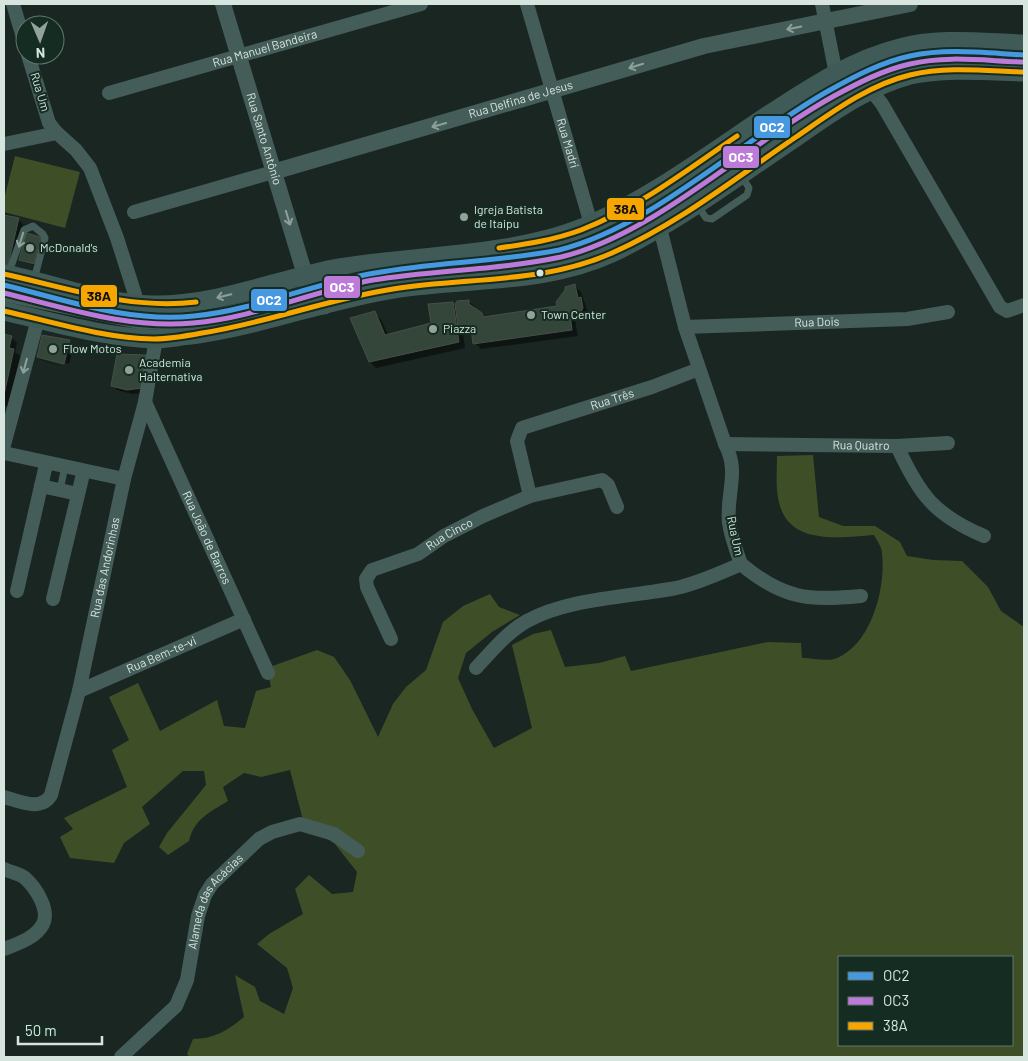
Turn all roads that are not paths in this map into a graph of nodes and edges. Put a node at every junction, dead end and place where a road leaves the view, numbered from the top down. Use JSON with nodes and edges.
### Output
{"nodes":[{"id":1,"x":223,"y":4,"type":"edge"},
{"id":2,"x":421,"y":4,"type":"edge"},
{"id":3,"x":528,"y":4,"type":"edge"},
{"id":4,"x":822,"y":4,"type":"edge"},
{"id":5,"x":910,"y":4,"type":"edge"},
{"id":6,"x":825,"y":22,"type":"junction"},
{"id":7,"x":1024,"y":44,"type":"edge"},
{"id":8,"x":1024,"y":55,"type":"edge"},
{"id":9,"x":239,"y":57,"type":"junction"},
{"id":10,"x":1024,"y":63,"type":"edge"},
{"id":11,"x":31,"y":65,"type":"edge"},
{"id":12,"x":1024,"y":72,"type":"edge"},
{"id":13,"x":836,"y":74,"type":"junction"},
{"id":14,"x":871,"y":90,"type":"junction"},
{"id":15,"x":553,"y":92,"type":"junction"},
{"id":16,"x":110,"y":93,"type":"dead end"},
{"id":17,"x":57,"y":133,"type":"junction"},
{"id":18,"x":4,"y":144,"type":"edge"},
{"id":19,"x":273,"y":172,"type":"junction"},
{"id":20,"x":134,"y":212,"type":"dead end"},
{"id":21,"x":591,"y":224,"type":"junction"},
{"id":22,"x":660,"y":228,"type":"junction"},
{"id":23,"x":130,"y":276,"type":"junction"},
{"id":24,"x":4,"y":278,"type":"edge"},
{"id":25,"x":38,"y":283,"type":"junction"},
{"id":26,"x":313,"y":291,"type":"junction"},
{"id":27,"x":4,"y":298,"type":"edge"},
{"id":28,"x":118,"y":300,"type":"junction"},
{"id":29,"x":138,"y":304,"type":"junction"},
{"id":30,"x":1024,"y":305,"type":"edge"},
{"id":31,"x":4,"y":311,"type":"edge"},
{"id":32,"x":948,"y":312,"type":"dead end"},
{"id":33,"x":38,"y":319,"type":"junction"},
{"id":34,"x":685,"y":327,"type":"junction"},
{"id":35,"x":156,"y":339,"type":"junction"},
{"id":36,"x":699,"y":369,"type":"junction"},
{"id":37,"x":145,"y":402,"type":"junction"},
{"id":38,"x":6,"y":422,"type":"edge"},
{"id":39,"x":948,"y":443,"type":"dead end"},
{"id":40,"x":725,"y":444,"type":"junction"},
{"id":41,"x":4,"y":445,"type":"edge"},
{"id":42,"x":897,"y":446,"type":"junction"},
{"id":43,"x":4,"y":453,"type":"edge"},
{"id":44,"x":65,"y":466,"type":"junction"},
{"id":45,"x":44,"y":469,"type":"dead end"},
{"id":46,"x":82,"y":478,"type":"dead end"},
{"id":47,"x":124,"y":479,"type":"junction"},
{"id":48,"x":41,"y":486,"type":"junction"},
{"id":49,"x":60,"y":490,"type":"junction"},
{"id":50,"x":78,"y":494,"type":"junction"},
{"id":51,"x":530,"y":496,"type":"junction"},
{"id":52,"x":617,"y":507,"type":"dead end"},
{"id":53,"x":984,"y":536,"type":"dead end"},
{"id":54,"x":741,"y":564,"type":"junction"},
{"id":55,"x":17,"y":591,"type":"dead end"},
{"id":56,"x":861,"y":596,"type":"dead end"},
{"id":57,"x":53,"y":599,"type":"dead end"},
{"id":58,"x":244,"y":620,"type":"junction"},
{"id":59,"x":391,"y":639,"type":"dead end"},
{"id":60,"x":476,"y":668,"type":"dead end"},
{"id":61,"x":268,"y":673,"type":"dead end"},
{"id":62,"x":79,"y":692,"type":"junction"},
{"id":63,"x":4,"y":797,"type":"edge"},
{"id":64,"x":358,"y":851,"type":"dead end"},
{"id":65,"x":4,"y":869,"type":"edge"},
{"id":66,"x":4,"y":949,"type":"edge"},
{"id":67,"x":121,"y":1057,"type":"edge"}],
"edges":[{"from":1,"to":9,"type":"street","name":"Rua Santo Antônio"},
{"from":2,"to":9,"type":"street","name":"Rua Manuel Bandeira"},
{"from":3,"to":15,"type":"street","name":"Rua Madri"},
{"from":4,"to":6,"type":"street"},
{"from":5,"to":6,"type":"street","name":"Rua Delfina de Jesus"},
{"from":6,"to":13,"type":"street"},
{"from":6,"to":15,"type":"street","name":"Rua Delfina de Jesus","one_way":true},
{"from":7,"to":13,"type":"main road"},
{"from":8,"to":26,"type":"lane"},
{"from":9,"to":16,"type":"street","name":"Rua Manuel Bandeira"},
{"from":9,"to":19,"type":"street","name":"Rua Santo Antônio"},
{"from":10,"to":26,"type":"lane"},
{"from":11,"to":17,"type":"street","name":"Rua Um"},
{"from":12,"to":14,"type":"main road"},
{"from":13,"to":21,"type":"main road"},
{"from":14,"to":22,"type":"main road"},
{"from":14,"to":30,"type":"street"},
{"from":15,"to":19,"type":"street","name":"Rua Delfina de Jesus","one_way":true},
{"from":15,"to":21,"type":"street","name":"Rua Madri"},
{"from":17,"to":18,"type":"street"},
{"from":17,"to":23,"type":"street"},
{"from":19,"to":20,"type":"street","name":"Rua Delfina de Jesus"},
{"from":19,"to":26,"type":"street","name":"Rua Santo Antônio","one_way":true},
{"from":21,"to":26,"type":"main road"},
{"from":22,"to":26,"type":"main road"},
{"from":22,"to":34,"type":"street","name":"Rua Um"},
{"from":23,"to":28,"type":"street"},
{"from":23,"to":29,"type":"street"},
{"from":24,"to":25,"type":"main road"},
{"from":25,"to":24,"type":"lane","one_way":true},
{"from":24,"to":26,"type":"lane"},
{"from":25,"to":28,"type":"main road"},
{"from":26,"to":27,"type":"lane"},
{"from":26,"to":29,"type":"main road","one_way":true},
{"from":26,"to":35,"type":"main road"},
{"from":28,"to":29,"type":"main road"},
{"from":31,"to":33,"type":"main road"},
{"from":32,"to":34,"type":"street","name":"Rua Dois"},
{"from":33,"to":35,"type":"main road"},
{"from":33,"to":38,"type":"street","one_way":true},
{"from":34,"to":36,"type":"street","name":"Rua Um"},
{"from":35,"to":37,"type":"street","name":"Rua das Andorinhas"},
{"from":36,"to":40,"type":"street","name":"Rua Um"},
{"from":36,"to":51,"type":"street","name":"Rua Três"},
{"from":37,"to":47,"type":"street","name":"Rua das Andorinhas"},
{"from":37,"to":58,"type":"street","name":"Rua João de Barros"},
{"from":38,"to":41,"type":"street"},
{"from":39,"to":42,"type":"street"},
{"from":40,"to":42,"type":"street","name":"Rua Quatro"},
{"from":40,"to":54,"type":"street","name":"Rua Um"},
{"from":42,"to":53,"type":"street","name":"Rua Quatro"},
{"from":43,"to":44,"type":"street"},
{"from":44,"to":47,"type":"street"},
{"from":44,"to":49,"type":"lane"},
{"from":45,"to":48,"type":"street"},
{"from":46,"to":50,"type":"street"},
{"from":47,"to":62,"type":"street","name":"Rua das Andorinhas"},
{"from":48,"to":49,"type":"street"},
{"from":48,"to":55,"type":"street"},
{"from":49,"to":50,"type":"street"},
{"from":50,"to":57,"type":"street"},
{"from":51,"to":52,"type":"street"},
{"from":51,"to":59,"type":"street","name":"Rua Cinco"},
{"from":54,"to":56,"type":"street"},
{"from":54,"to":60,"type":"street","name":"Rua Um"},
{"from":58,"to":61,"type":"street","name":"Rua João de Barros"},
{"from":58,"to":62,"type":"street","name":"Rua Bem-te-vi"},
{"from":62,"to":63,"type":"street","name":"Rua das Andorinhas"},
{"from":64,"to":67,"type":"street","name":"Alameda das Acácias"},
{"from":65,"to":66,"type":"street"}]}
